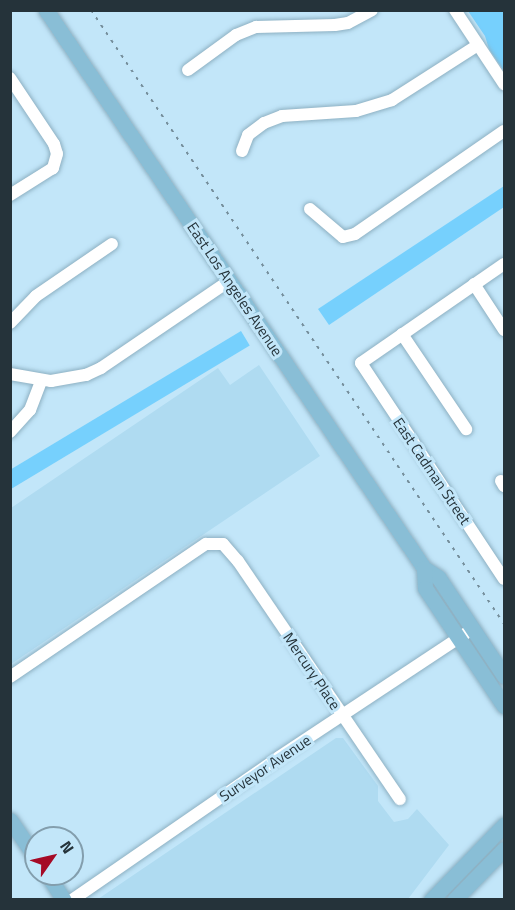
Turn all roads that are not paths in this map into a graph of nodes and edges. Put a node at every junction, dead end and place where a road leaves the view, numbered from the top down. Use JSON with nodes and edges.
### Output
{"nodes":[{"id":1,"x":46,"y":10,"type":"edge"},
{"id":2,"x":372,"y":10,"type":"edge"},
{"id":3,"x":455,"y":10,"type":"edge"},
{"id":4,"x":478,"y":45,"type":"junction"},
{"id":5,"x":188,"y":70,"type":"dead end"},
{"id":6,"x":11,"y":79,"type":"edge"},
{"id":7,"x":504,"y":84,"type":"edge"},
{"id":8,"x":504,"y":131,"type":"edge"},
{"id":9,"x":242,"y":151,"type":"dead end"},
{"id":10,"x":10,"y":195,"type":"edge"},
{"id":11,"x":310,"y":209,"type":"dead end"},
{"id":12,"x":112,"y":244,"type":"dead end"},
{"id":13,"x":504,"y":264,"type":"edge"},
{"id":14,"x":230,"y":281,"type":"junction"},
{"id":15,"x":474,"y":284,"type":"junction"},
{"id":16,"x":10,"y":323,"type":"edge"},
{"id":17,"x":504,"y":330,"type":"edge"},
{"id":18,"x":402,"y":334,"type":"junction"},
{"id":19,"x":10,"y":374,"type":"edge"},
{"id":20,"x":40,"y":381,"type":"junction"},
{"id":21,"x":466,"y":429,"type":"dead end"},
{"id":22,"x":10,"y":432,"type":"edge"},
{"id":23,"x":424,"y":568,"type":"junction"},
{"id":24,"x":504,"y":579,"type":"edge"},
{"id":25,"x":473,"y":629,"type":"junction"},
{"id":26,"x":459,"y":638,"type":"junction"},
{"id":27,"x":504,"y":676,"type":"edge"},
{"id":28,"x":10,"y":677,"type":"edge"},
{"id":29,"x":504,"y":706,"type":"edge"},
{"id":30,"x":342,"y":715,"type":"junction"},
{"id":31,"x":400,"y":799,"type":"dead end"},
{"id":32,"x":10,"y":820,"type":"edge"},
{"id":33,"x":504,"y":825,"type":"edge"},
{"id":34,"x":24,"y":840,"type":"edge"},
{"id":35,"x":504,"y":849,"type":"edge"},
{"id":36,"x":55,"y":886,"type":"edge"},
{"id":37,"x":64,"y":900,"type":"edge"},
{"id":38,"x":72,"y":900,"type":"edge"},
{"id":39,"x":431,"y":900,"type":"edge"},
{"id":40,"x":454,"y":900,"type":"edge"}],
"edges":[{"from":1,"to":14,"type":"main road","name":"East Los Angeles Avenue"},
{"from":2,"to":5,"type":"street"},
{"from":3,"to":4,"type":"street"},
{"from":4,"to":7,"type":"street"},
{"from":4,"to":9,"type":"street"},
{"from":6,"to":10,"type":"street"},
{"from":8,"to":11,"type":"street"},
{"from":12,"to":16,"type":"street"},
{"from":13,"to":15,"type":"street"},
{"from":14,"to":20,"type":"street"},
{"from":14,"to":23,"type":"main road","name":"East Los Angeles Avenue"},
{"from":15,"to":17,"type":"street"},
{"from":15,"to":18,"type":"street"},
{"from":18,"to":21,"type":"street"},
{"from":18,"to":24,"type":"street","name":"East Cadman Street"},
{"from":19,"to":20,"type":"street"},
{"from":20,"to":22,"type":"street"},
{"from":23,"to":25,"type":"main road","name":"East Los Angeles Avenue"},
{"from":23,"to":26,"type":"main road","name":"East Los Angeles Avenue"},
{"from":25,"to":26,"type":"street","name":"Surveyor Avenue"},
{"from":25,"to":27,"type":"main road","name":"East Los Angeles Avenue"},
{"from":26,"to":29,"type":"main road","name":"East Los Angeles Avenue"},
{"from":26,"to":30,"type":"street","name":"Surveyor Avenue"},
{"from":28,"to":30,"type":"street","name":"Mercury Place"},
{"from":30,"to":31,"type":"street","name":"Mercury Place"},
{"from":30,"to":38,"type":"street","name":"Surveyor Avenue"},
{"from":32,"to":34,"type":"main road"},
{"from":33,"to":39,"type":"main road"},
{"from":35,"to":40,"type":"main road"},
{"from":36,"to":37,"type":"main road"}]}
